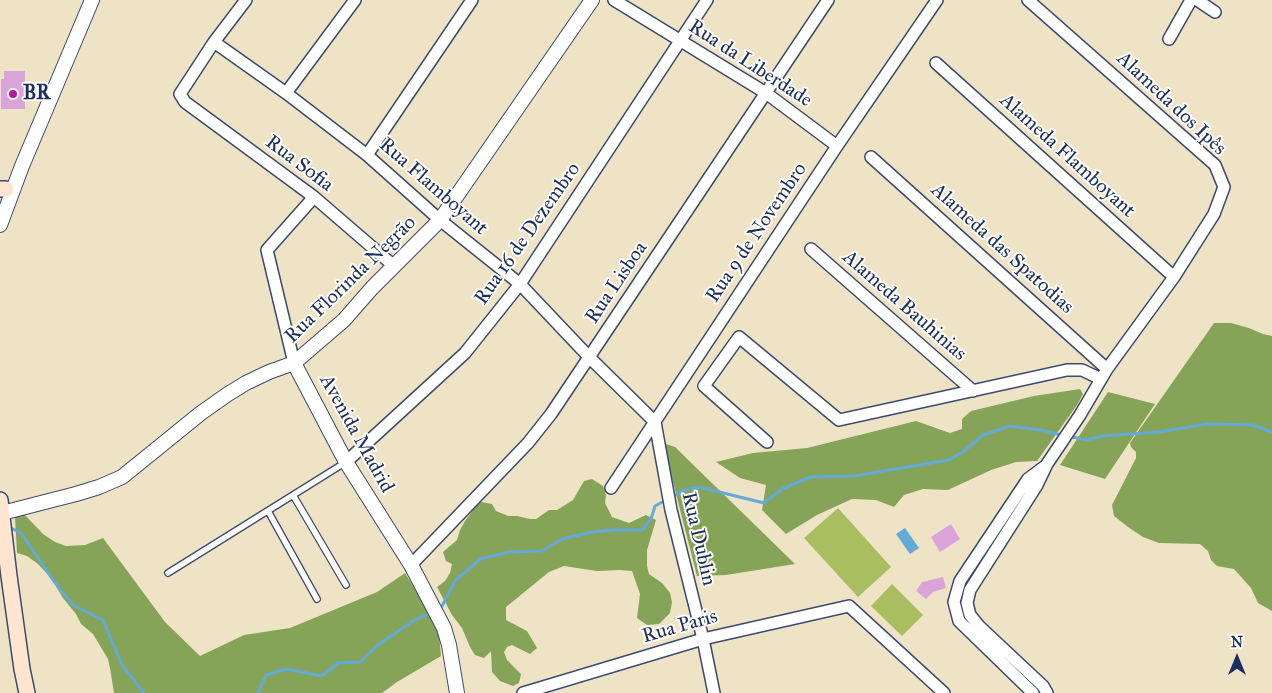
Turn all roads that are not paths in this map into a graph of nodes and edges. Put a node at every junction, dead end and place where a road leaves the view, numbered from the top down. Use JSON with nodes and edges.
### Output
{"nodes":[{"id":1,"x":92,"y":0,"type":"edge"},
{"id":2,"x":246,"y":0,"type":"edge"},
{"id":3,"x":355,"y":0,"type":"edge"},
{"id":4,"x":472,"y":0,"type":"edge"},
{"id":5,"x":592,"y":0,"type":"edge"},
{"id":6,"x":614,"y":0,"type":"edge"},
{"id":7,"x":707,"y":0,"type":"edge"},
{"id":8,"x":828,"y":0,"type":"edge"},
{"id":9,"x":937,"y":0,"type":"edge"},
{"id":10,"x":1028,"y":0,"type":"edge"},
{"id":11,"x":1191,"y":0,"type":"edge"},
{"id":12,"x":1197,"y":0,"type":"edge"},
{"id":13,"x":1215,"y":12,"type":"dead end"},
{"id":14,"x":1169,"y":39,"type":"dead end"},
{"id":15,"x":680,"y":40,"type":"junction"},
{"id":16,"x":214,"y":42,"type":"junction"},
{"id":17,"x":936,"y":63,"type":"dead end"},
{"id":18,"x":286,"y":92,"type":"junction"},
{"id":19,"x":766,"y":93,"type":"junction"},
{"id":20,"x":837,"y":146,"type":"junction"},
{"id":21,"x":367,"y":155,"type":"junction"},
{"id":22,"x":871,"y":157,"type":"dead end"},
{"id":23,"x":22,"y":166,"type":"junction"},
{"id":24,"x":2,"y":191,"type":"edge"},
{"id":25,"x":314,"y":197,"type":"junction"},
{"id":26,"x":440,"y":220,"type":"junction"},
{"id":27,"x":0,"y":225,"type":"edge"},
{"id":28,"x":810,"y":250,"type":"dead end"},
{"id":29,"x":394,"y":266,"type":"junction"},
{"id":30,"x":1174,"y":276,"type":"junction"},
{"id":31,"x":520,"y":284,"type":"junction"},
{"id":32,"x":590,"y":358,"type":"junction"},
{"id":33,"x":294,"y":363,"type":"junction"},
{"id":34,"x":1104,"y":374,"type":"junction"},
{"id":35,"x":972,"y":391,"type":"junction"},
{"id":36,"x":654,"y":422,"type":"junction"},
{"id":37,"x":767,"y":442,"type":"dead end"},
{"id":38,"x":346,"y":462,"type":"junction"},
{"id":39,"x":1047,"y":464,"type":"junction"},
{"id":40,"x":611,"y":488,"type":"dead end"},
{"id":41,"x":294,"y":495,"type":"junction"},
{"id":42,"x":1,"y":506,"type":"edge"},
{"id":43,"x":268,"y":511,"type":"junction"},
{"id":44,"x":2,"y":544,"type":"edge"},
{"id":45,"x":411,"y":565,"type":"junction"},
{"id":46,"x":168,"y":573,"type":"dead end"},
{"id":47,"x":4,"y":576,"type":"edge"},
{"id":48,"x":960,"y":581,"type":"junction"},
{"id":49,"x":346,"y":585,"type":"dead end"},
{"id":50,"x":970,"y":590,"type":"junction"},
{"id":51,"x":317,"y":599,"type":"dead end"},
{"id":52,"x":970,"y":615,"type":"junction"},
{"id":53,"x":959,"y":621,"type":"junction"},
{"id":54,"x":704,"y":639,"type":"junction"},
{"id":55,"x":939,"y":692,"type":"edge"},
{"id":56,"x":27,"y":693,"type":"edge"},
{"id":57,"x":457,"y":693,"type":"edge"},
{"id":58,"x":523,"y":693,"type":"edge"},
{"id":59,"x":714,"y":693,"type":"edge"},
{"id":60,"x":1033,"y":693,"type":"edge"},
{"id":61,"x":1047,"y":693,"type":"edge"}],
"edges":[{"from":1,"to":23,"type":"street"},
{"from":2,"to":16,"type":"street"},
{"from":3,"to":18,"type":"street"},
{"from":4,"to":21,"type":"street"},
{"from":5,"to":26,"type":"street","name":"Rua Florinda Negrão"},
{"from":6,"to":15,"type":"street","name":"Rua da Liberdade"},
{"from":7,"to":15,"type":"street","name":"Rua 16 de Dezembro"},
{"from":8,"to":19,"type":"street","name":"Rua Lisboa"},
{"from":9,"to":20,"type":"street","name":"Rua 9 de Novembro"},
{"from":10,"to":30,"type":"street","name":"Alameda dos Ipês"},
{"from":11,"to":14,"type":"street"},
{"from":12,"to":13,"type":"street"},
{"from":15,"to":19,"type":"street","name":"Rua da Liberdade"},
{"from":15,"to":31,"type":"street","name":"Rua 16 de Dezembro"},
{"from":16,"to":18,"type":"street","name":"Rua Flamboyant"},
{"from":16,"to":25,"type":"street","name":"Rua Sofia"},
{"from":17,"to":30,"type":"street","name":"Alameda Flamboyant"},
{"from":18,"to":21,"type":"street","name":"Rua Flamboyant"},
{"from":19,"to":20,"type":"street","name":"Rua da Liberdade"},
{"from":19,"to":32,"type":"street","name":"Rua Lisboa"},
{"from":20,"to":36,"type":"street","name":"Rua 9 de Novembro"},
{"from":21,"to":26,"type":"street","name":"Rua Flamboyant"},
{"from":22,"to":34,"type":"street","name":"Alameda das Spatodias"},
{"from":23,"to":24,"type":"street"},
{"from":23,"to":27,"type":"street"},
{"from":25,"to":29,"type":"street","name":"Rua Sofia"},
{"from":25,"to":33,"type":"street","name":"Avenida Madrid"},
{"from":26,"to":29,"type":"street","name":"Rua Florinda Negrão"},
{"from":26,"to":31,"type":"street","name":"Rua Flamboyant"},
{"from":28,"to":35,"type":"street","name":"Alameda Bauhinias"},
{"from":29,"to":33,"type":"street","name":"Rua Florinda Negrão"},
{"from":30,"to":34,"type":"street","name":"Alameda dos Ipês"},
{"from":31,"to":32,"type":"street","name":"Rua Flamboyant"},
{"from":31,"to":38,"type":"street","name":"Rua 16 de Dezembro"},
{"from":32,"to":36,"type":"street","name":"Rua Flamboyant"},
{"from":32,"to":45,"type":"street","name":"Rua Lisboa"},
{"from":33,"to":38,"type":"street","name":"Avenida Madrid"},
{"from":33,"to":42,"type":"street","name":"Rua Florinda Negrão"},
{"from":34,"to":35,"type":"street"},
{"from":34,"to":39,"type":"street","name":"Alameda dos Ipês"},
{"from":35,"to":37,"type":"street"},
{"from":36,"to":40,"type":"street","name":"Rua 9 de Novembro"},
{"from":36,"to":54,"type":"street","name":"Rua Dublin"},
{"from":38,"to":41,"type":"lane"},
{"from":38,"to":45,"type":"street","name":"Avenida Madrid"},
{"from":39,"to":48,"type":"street","name":"Alameda dos Ipês"},
{"from":39,"to":50,"type":"street","name":"Alameda dos Ipês"},
{"from":41,"to":43,"type":"lane"},
{"from":41,"to":49,"type":"lane"},
{"from":42,"to":44,"type":"main road"},
{"from":43,"to":46,"type":"lane"},
{"from":43,"to":51,"type":"lane"},
{"from":44,"to":47,"type":"main road"},
{"from":45,"to":57,"type":"street","name":"Avenida Madrid"},
{"from":47,"to":56,"type":"main road"},
{"from":48,"to":50,"type":"street"},
{"from":48,"to":53,"type":"street","name":"Alameda dos Ipês"},
{"from":50,"to":52,"type":"street"},
{"from":52,"to":53,"type":"street"},
{"from":52,"to":61,"type":"street"},
{"from":53,"to":60,"type":"street"},
{"from":54,"to":55,"type":"street","name":"Rua Paris"},
{"from":54,"to":58,"type":"street","name":"Rua Paris"},
{"from":54,"to":59,"type":"street","name":"Rua Dublin"}]}
